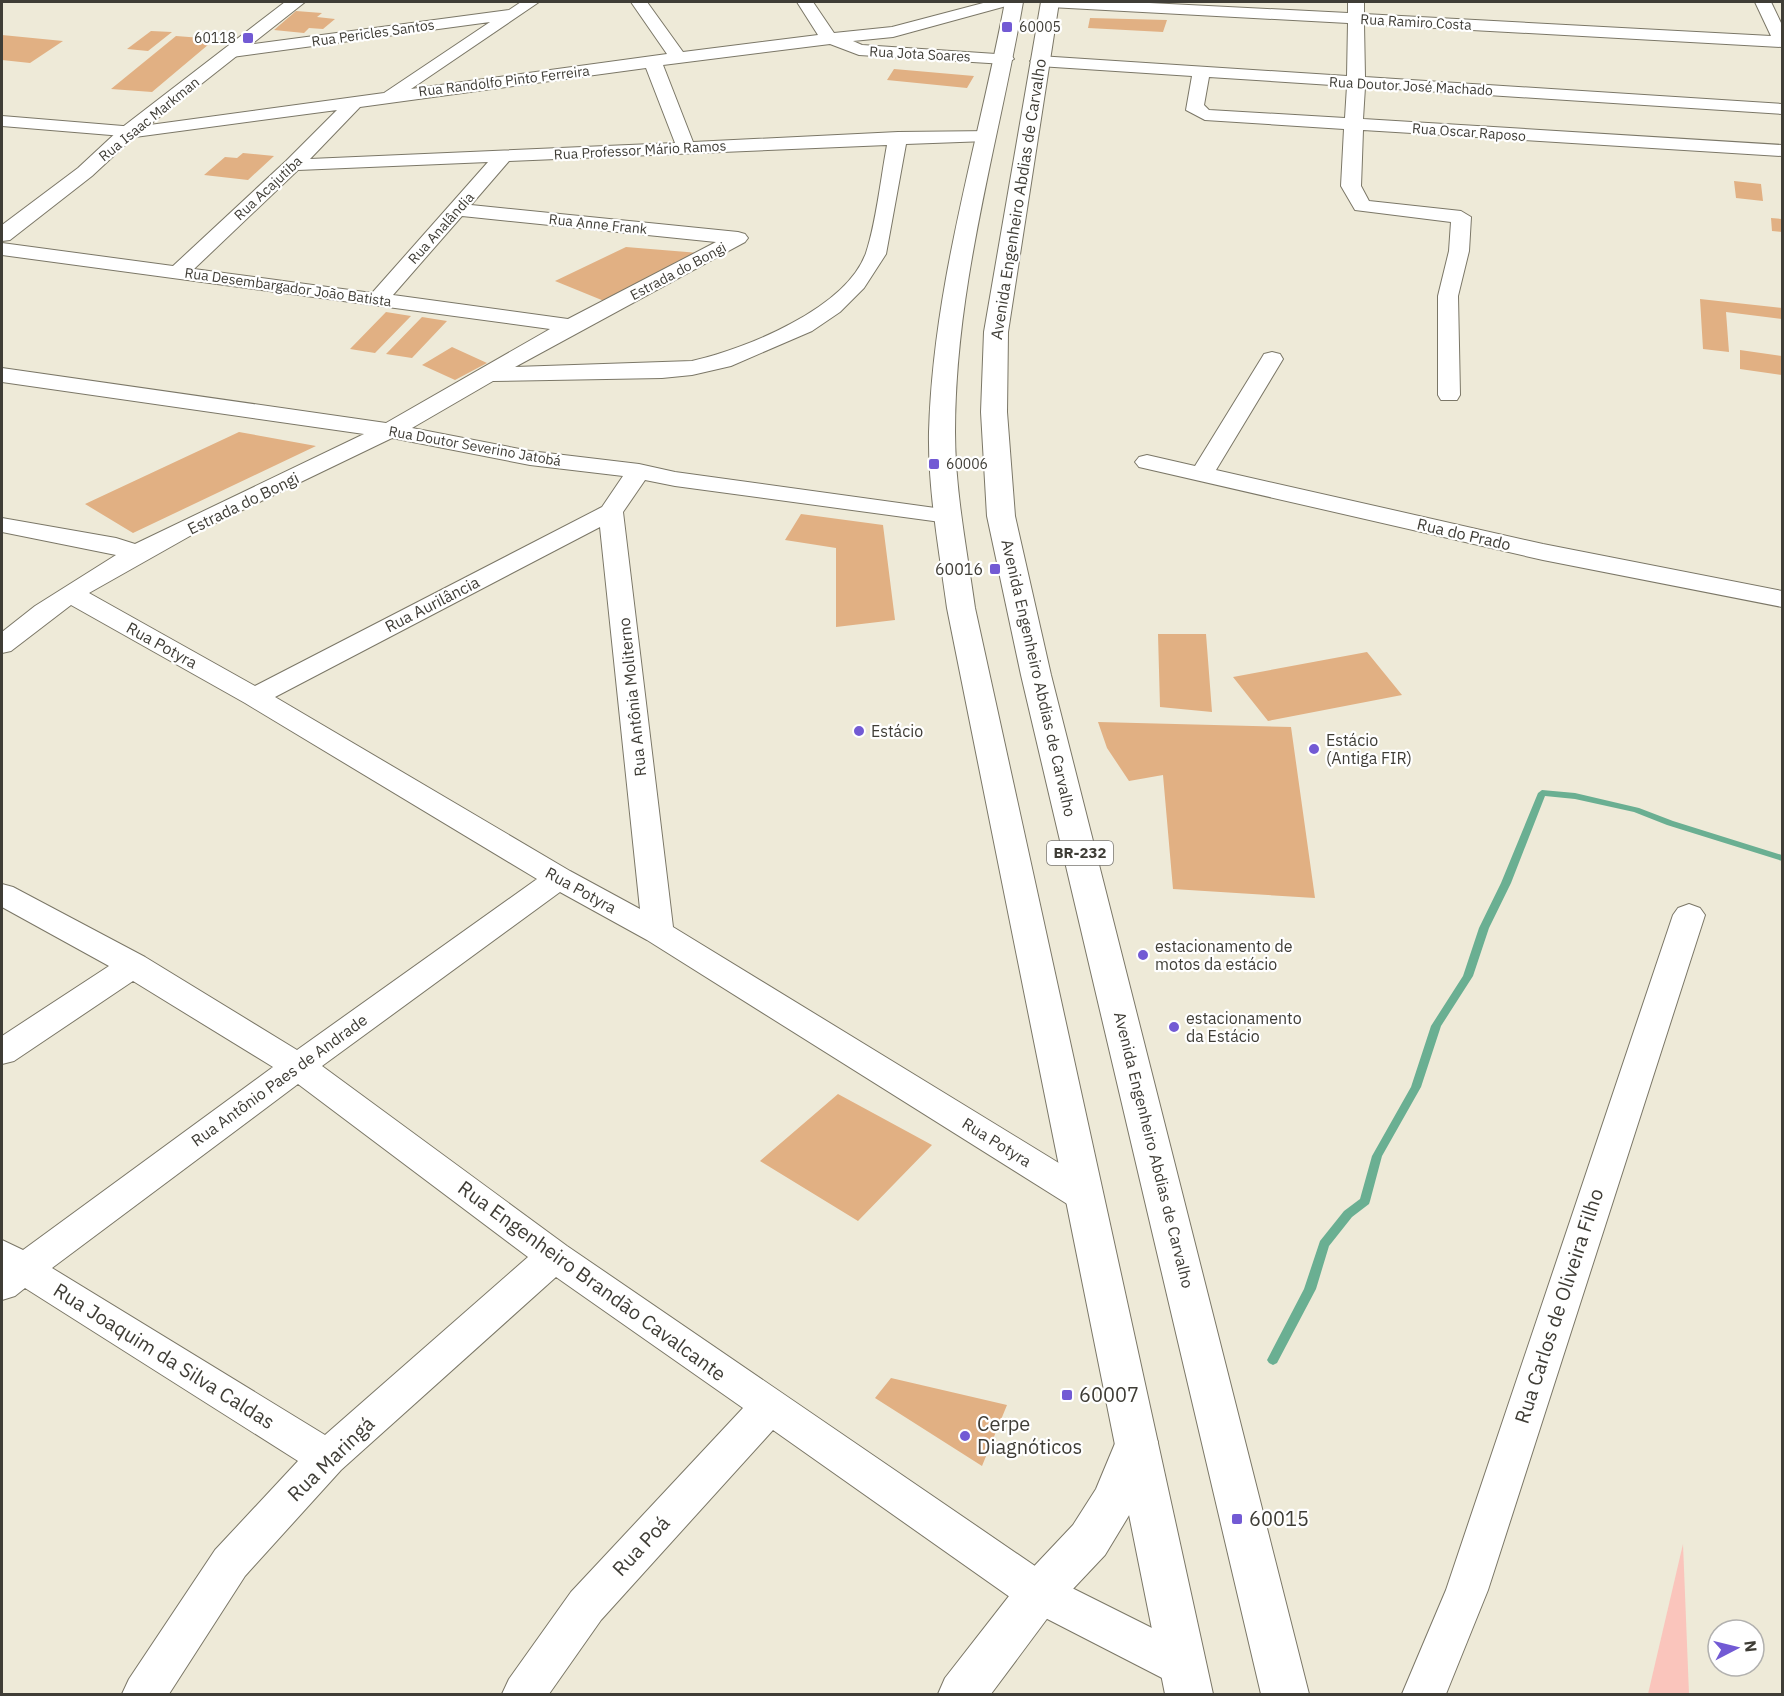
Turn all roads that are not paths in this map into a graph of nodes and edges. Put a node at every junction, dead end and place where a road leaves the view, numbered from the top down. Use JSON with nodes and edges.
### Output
{"nodes":[{"id":1,"x":296,"y":2,"type":"edge"},
{"id":2,"x":531,"y":2,"type":"edge"},
{"id":3,"x":639,"y":2,"type":"edge"},
{"id":4,"x":805,"y":2,"type":"edge"},
{"id":5,"x":1004,"y":2,"type":"edge"},
{"id":6,"x":1014,"y":2,"type":"edge"},
{"id":7,"x":1050,"y":2,"type":"edge"},
{"id":8,"x":1762,"y":2,"type":"edge"},
{"id":9,"x":1356,"y":10,"type":"edge"},
{"id":10,"x":514,"y":14,"type":"junction"},
{"id":11,"x":1781,"y":36,"type":"edge"},
{"id":12,"x":837,"y":40,"type":"junction"},
{"id":13,"x":232,"y":52,"type":"junction"},
{"id":14,"x":678,"y":58,"type":"junction"},
{"id":15,"x":1005,"y":59,"type":"junction"},
{"id":16,"x":1039,"y":61,"type":"junction"},
{"id":17,"x":653,"y":62,"type":"junction"},
{"id":18,"x":1201,"y":73,"type":"junction"},
{"id":19,"x":1356,"y":82,"type":"junction"},
{"id":20,"x":389,"y":96,"type":"junction"},
{"id":21,"x":356,"y":102,"type":"junction"},
{"id":22,"x":1782,"y":109,"type":"edge"},
{"id":23,"x":2,"y":121,"type":"edge"},
{"id":24,"x":1352,"y":125,"type":"junction"},
{"id":25,"x":127,"y":133,"type":"junction"},
{"id":26,"x":987,"y":135,"type":"junction"},
{"id":27,"x":898,"y":138,"type":"junction"},
{"id":28,"x":686,"y":148,"type":"junction"},
{"id":29,"x":1782,"y":152,"type":"edge"},
{"id":30,"x":504,"y":156,"type":"junction"},
{"id":31,"x":293,"y":165,"type":"junction"},
{"id":32,"x":458,"y":210,"type":"junction"},
{"id":33,"x":2,"y":236,"type":"edge"},
{"id":34,"x":738,"y":238,"type":"joint"},
{"id":35,"x":2,"y":249,"type":"edge"},
{"id":36,"x":178,"y":272,"type":"junction"},
{"id":37,"x":378,"y":299,"type":"junction"},
{"id":38,"x":574,"y":326,"type":"junction"},
{"id":39,"x":1272,"y":359,"type":"dead end"},
{"id":40,"x":493,"y":374,"type":"junction"},
{"id":41,"x":2,"y":375,"type":"edge"},
{"id":42,"x":1449,"y":395,"type":"dead end"},
{"id":43,"x":391,"y":430,"type":"junction"},
{"id":44,"x":1147,"y":462,"type":"dead end"},
{"id":45,"x":639,"y":471,"type":"junction"},
{"id":46,"x":1201,"y":475,"type":"junction"},
{"id":47,"x":611,"y":512,"type":"junction"},
{"id":48,"x":948,"y":516,"type":"junction"},
{"id":49,"x":2,"y":525,"type":"edge"},
{"id":50,"x":138,"y":554,"type":"junction"},
{"id":51,"x":70,"y":594,"type":"junction"},
{"id":52,"x":1782,"y":599,"type":"edge"},
{"id":53,"x":2,"y":645,"type":"edge"},
{"id":54,"x":255,"y":697,"type":"junction"},
{"id":55,"x":559,"y":878,"type":"junction"},
{"id":56,"x":2,"y":894,"type":"edge"},
{"id":57,"x":1689,"y":915,"type":"dead end"},
{"id":58,"x":658,"y":932,"type":"junction"},
{"id":59,"x":134,"y":965,"type":"junction"},
{"id":60,"x":2,"y":1052,"type":"edge"},
{"id":61,"x":298,"y":1066,"type":"junction"},
{"id":62,"x":1085,"y":1197,"type":"junction"},
{"id":63,"x":554,"y":1256,"type":"junction"},
{"id":64,"x":9,"y":1269,"type":"edge"},
{"id":65,"x":769,"y":1407,"type":"junction"},
{"id":66,"x":1136,"y":1442,"type":"junction"},
{"id":67,"x":327,"y":1458,"type":"junction"},
{"id":68,"x":1039,"y":1593,"type":"junction"},
{"id":69,"x":1186,"y":1680,"type":"edge"},
{"id":70,"x":144,"y":1695,"type":"edge"},
{"id":71,"x":524,"y":1695,"type":"edge"},
{"id":72,"x":962,"y":1695,"type":"edge"},
{"id":73,"x":1285,"y":1695,"type":"edge"},
{"id":74,"x":1424,"y":1695,"type":"edge"}],
"edges":[{"from":1,"to":13,"type":"main road","name":"Rua Isaac Markman"},
{"from":2,"to":10,"type":"street"},
{"from":3,"to":14,"type":"street"},
{"from":4,"to":12,"type":"street"},
{"from":5,"to":12,"type":"street","name":"Rua Randolfo Pinto Ferreira"},
{"from":6,"to":15,"type":"main road"},
{"from":7,"to":9,"type":"street","name":"Rua Ramiro Costa"},
{"from":7,"to":16,"type":"main road","name":"Avenida Engenheiro Abdias de Carvalho","number":"BR-232"},
{"from":8,"to":11,"type":"street"},
{"from":9,"to":11,"type":"street","name":"Rua Ramiro Costa"},
{"from":9,"to":19,"type":"street"},
{"from":10,"to":13,"type":"street","name":"Rua Pericles Santos"},
{"from":10,"to":20,"type":"street"},
{"from":12,"to":14,"type":"street","name":"Rua Randolfo Pinto Ferreira"},
{"from":12,"to":15,"type":"street","name":"Rua Jota Soares"},
{"from":13,"to":25,"type":"main road","name":"Rua Isaac Markman"},
{"from":14,"to":17,"type":"street","name":"Rua Randolfo Pinto Ferreira"},
{"from":15,"to":26,"type":"main road"},
{"from":16,"to":18,"type":"street","name":"Rua Doutor José Machado"},
{"from":16,"to":73,"type":"main road","name":"Avenida Engenheiro Abdias de Carvalho","number":"BR-232"},
{"from":17,"to":20,"type":"street","name":"Rua Randolfo Pinto Ferreira"},
{"from":17,"to":28,"type":"street"},
{"from":18,"to":19,"type":"street","name":"Rua Doutor José Machado"},
{"from":18,"to":24,"type":"street","name":"Rua Oscar Raposo"},
{"from":19,"to":22,"type":"street","name":"Rua Doutor José Machado"},
{"from":19,"to":24,"type":"street"},
{"from":20,"to":21,"type":"street","name":"Rua Randolfo Pinto Ferreira"},
{"from":21,"to":25,"type":"street","name":"Rua Randolfo Pinto Ferreira"},
{"from":21,"to":31,"type":"street","name":"Rua Acajutiba"},
{"from":23,"to":25,"type":"street","name":"Rua Randolfo Pinto Ferreira"},
{"from":24,"to":29,"type":"street","name":"Rua Oscar Raposo"},
{"from":24,"to":42,"type":"street"},
{"from":25,"to":33,"type":"main road","name":"Rua Isaac Markman"},
{"from":26,"to":27,"type":"street","name":"Rua Professor Mário Ramos"},
{"from":26,"to":48,"type":"main road"},
{"from":27,"to":28,"type":"street","name":"Rua Professor Mário Ramos"},
{"from":27,"to":40,"type":"street","name":"Estrada do Bongi"},
{"from":28,"to":30,"type":"street","name":"Rua Professor Mário Ramos"},
{"from":30,"to":31,"type":"street","name":"Rua Professor Mário Ramos"},
{"from":30,"to":32,"type":"street","name":"Rua Analândia"},
{"from":31,"to":36,"type":"street","name":"Rua Acajutiba"},
{"from":32,"to":34,"type":"street","name":"Rua Anne Frank"},
{"from":32,"to":37,"type":"street","name":"Rua Analândia"},
{"from":34,"to":38,"type":"street","name":"Estrada do Bongi"},
{"from":35,"to":36,"type":"street","name":"Rua Desembargador João Batista"},
{"from":36,"to":37,"type":"street","name":"Rua Desembargador João Batista"},
{"from":37,"to":38,"type":"street","name":"Rua Desembargador João Batista"},
{"from":38,"to":40,"type":"street","name":"Estrada do Bongi"},
{"from":39,"to":46,"type":"street"},
{"from":40,"to":43,"type":"street","name":"Estrada do Bongi"},
{"from":41,"to":43,"type":"street","name":"Rua Doutor Severino Jatobá"},
{"from":43,"to":45,"type":"street","name":"Rua Doutor Severino Jatobá"},
{"from":43,"to":50,"type":"street","name":"Estrada do Bongi"},
{"from":44,"to":46,"type":"street","name":"Rua do Prado"},
{"from":45,"to":47,"type":"street"},
{"from":45,"to":48,"type":"street","name":"Rua Doutor Severino Jatobá"},
{"from":46,"to":52,"type":"street","name":"Rua do Prado"},
{"from":47,"to":54,"type":"street","name":"Rua Aurilância"},
{"from":47,"to":58,"type":"street","name":"Rua Antônia Moliterno"},
{"from":48,"to":62,"type":"main road"},
{"from":49,"to":50,"type":"street"},
{"from":50,"to":51,"type":"street","name":"Estrada do Bongi"},
{"from":51,"to":53,"type":"street","name":"Estrada do Bongi"},
{"from":51,"to":54,"type":"street","name":"Rua Potyra"},
{"from":54,"to":55,"type":"street","name":"Rua Potyra"},
{"from":55,"to":58,"type":"street","name":"Rua Potyra"},
{"from":55,"to":61,"type":"street","name":"Rua Antônio Paes de Andrade"},
{"from":56,"to":59,"type":"street","name":"Rua Engenheiro Brandão Cavalcante"},
{"from":57,"to":74,"type":"street","name":"Rua Carlos de Oliveira Filho"},
{"from":58,"to":62,"type":"street","name":"Rua Potyra"},
{"from":59,"to":60,"type":"street"},
{"from":59,"to":61,"type":"street","name":"Rua Engenheiro Brandão Cavalcante"},
{"from":61,"to":63,"type":"street","name":"Rua Engenheiro Brandão Cavalcante"},
{"from":61,"to":64,"type":"street","name":"Rua Antônio Paes de Andrade"},
{"from":62,"to":66,"type":"main road"},
{"from":63,"to":65,"type":"street","name":"Rua Engenheiro Brandão Cavalcante"},
{"from":63,"to":67,"type":"street","name":"Rua Maringá"},
{"from":64,"to":67,"type":"street","name":"Rua Joaquim da Silva Caldas"},
{"from":65,"to":68,"type":"street","name":"Rua Engenheiro Brandão Cavalcante"},
{"from":65,"to":71,"type":"street","name":"Rua Poá"},
{"from":66,"to":68,"type":"main road"},
{"from":66,"to":69,"type":"main road"},
{"from":67,"to":70,"type":"street","name":"Rua Maringá"},
{"from":68,"to":69,"type":"street","name":"Rua Engenheiro Brandão Cavalcante"},
{"from":68,"to":72,"type":"main road"}]}
